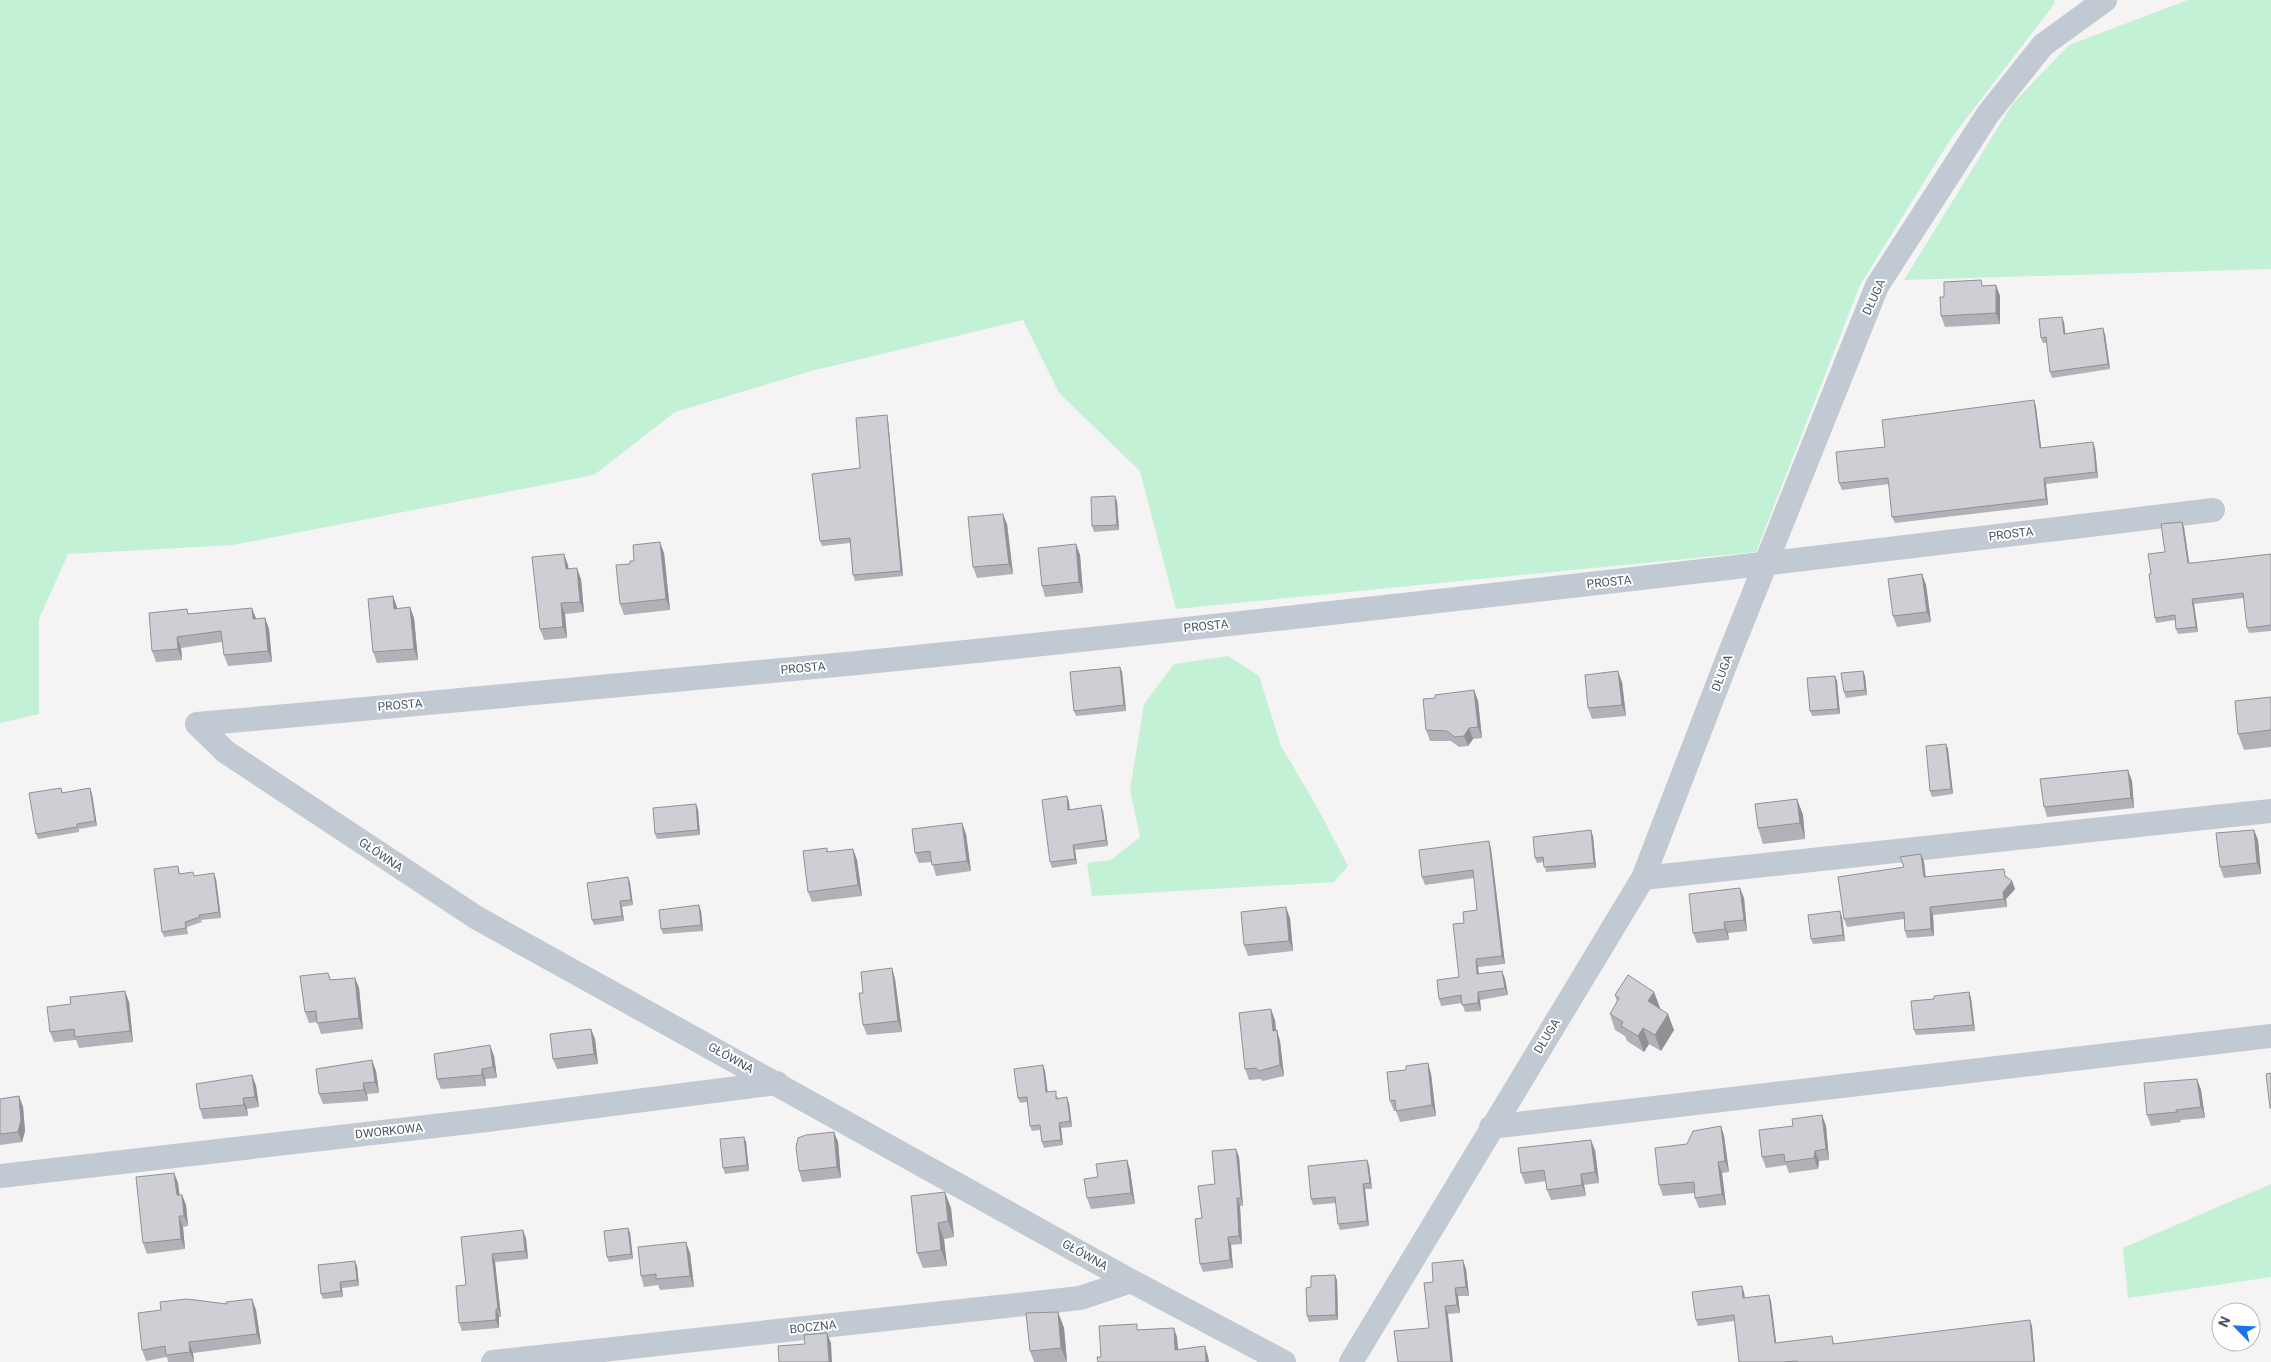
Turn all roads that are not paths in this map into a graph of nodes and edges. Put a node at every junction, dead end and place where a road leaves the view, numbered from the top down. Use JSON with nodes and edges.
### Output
{"nodes":[{"id":1,"x":2104,"y":0,"type":"edge"},
{"id":2,"x":2213,"y":510,"type":"dead end"},
{"id":3,"x":1766,"y":564,"type":"junction"},
{"id":4,"x":197,"y":724,"type":"joint"},
{"id":5,"x":2271,"y":810,"type":"edge"},
{"id":6,"x":1643,"y":878,"type":"junction"},
{"id":7,"x":2271,"y":1036,"type":"edge"},
{"id":8,"x":777,"y":1083,"type":"junction"},
{"id":9,"x":1491,"y":1128,"type":"junction"},
{"id":10,"x":0,"y":1176,"type":"edge"},
{"id":11,"x":1131,"y":1281,"type":"junction"},
{"id":12,"x":493,"y":1362,"type":"edge"},
{"id":13,"x":1284,"y":1362,"type":"edge"},
{"id":14,"x":1351,"y":1362,"type":"edge"}],
"edges":[{"from":1,"to":3,"type":"street","name":"DŁUGA"},
{"from":2,"to":3,"type":"street","name":"PROSTA"},
{"from":3,"to":4,"type":"street","name":"PROSTA"},
{"from":3,"to":6,"type":"street","name":"DŁUGA"},
{"from":4,"to":8,"type":"street","name":"GŁÓWNA"},
{"from":5,"to":6,"type":"street"},
{"from":6,"to":9,"type":"street","name":"DŁUGA"},
{"from":7,"to":9,"type":"street"},
{"from":8,"to":10,"type":"street","name":"DWORKOWA"},
{"from":8,"to":11,"type":"street","name":"GŁÓWNA"},
{"from":9,"to":14,"type":"street","name":"DŁUGA"},
{"from":11,"to":12,"type":"street","name":"BOCZNA"},
{"from":11,"to":13,"type":"street","name":"GŁÓWNA"}]}
